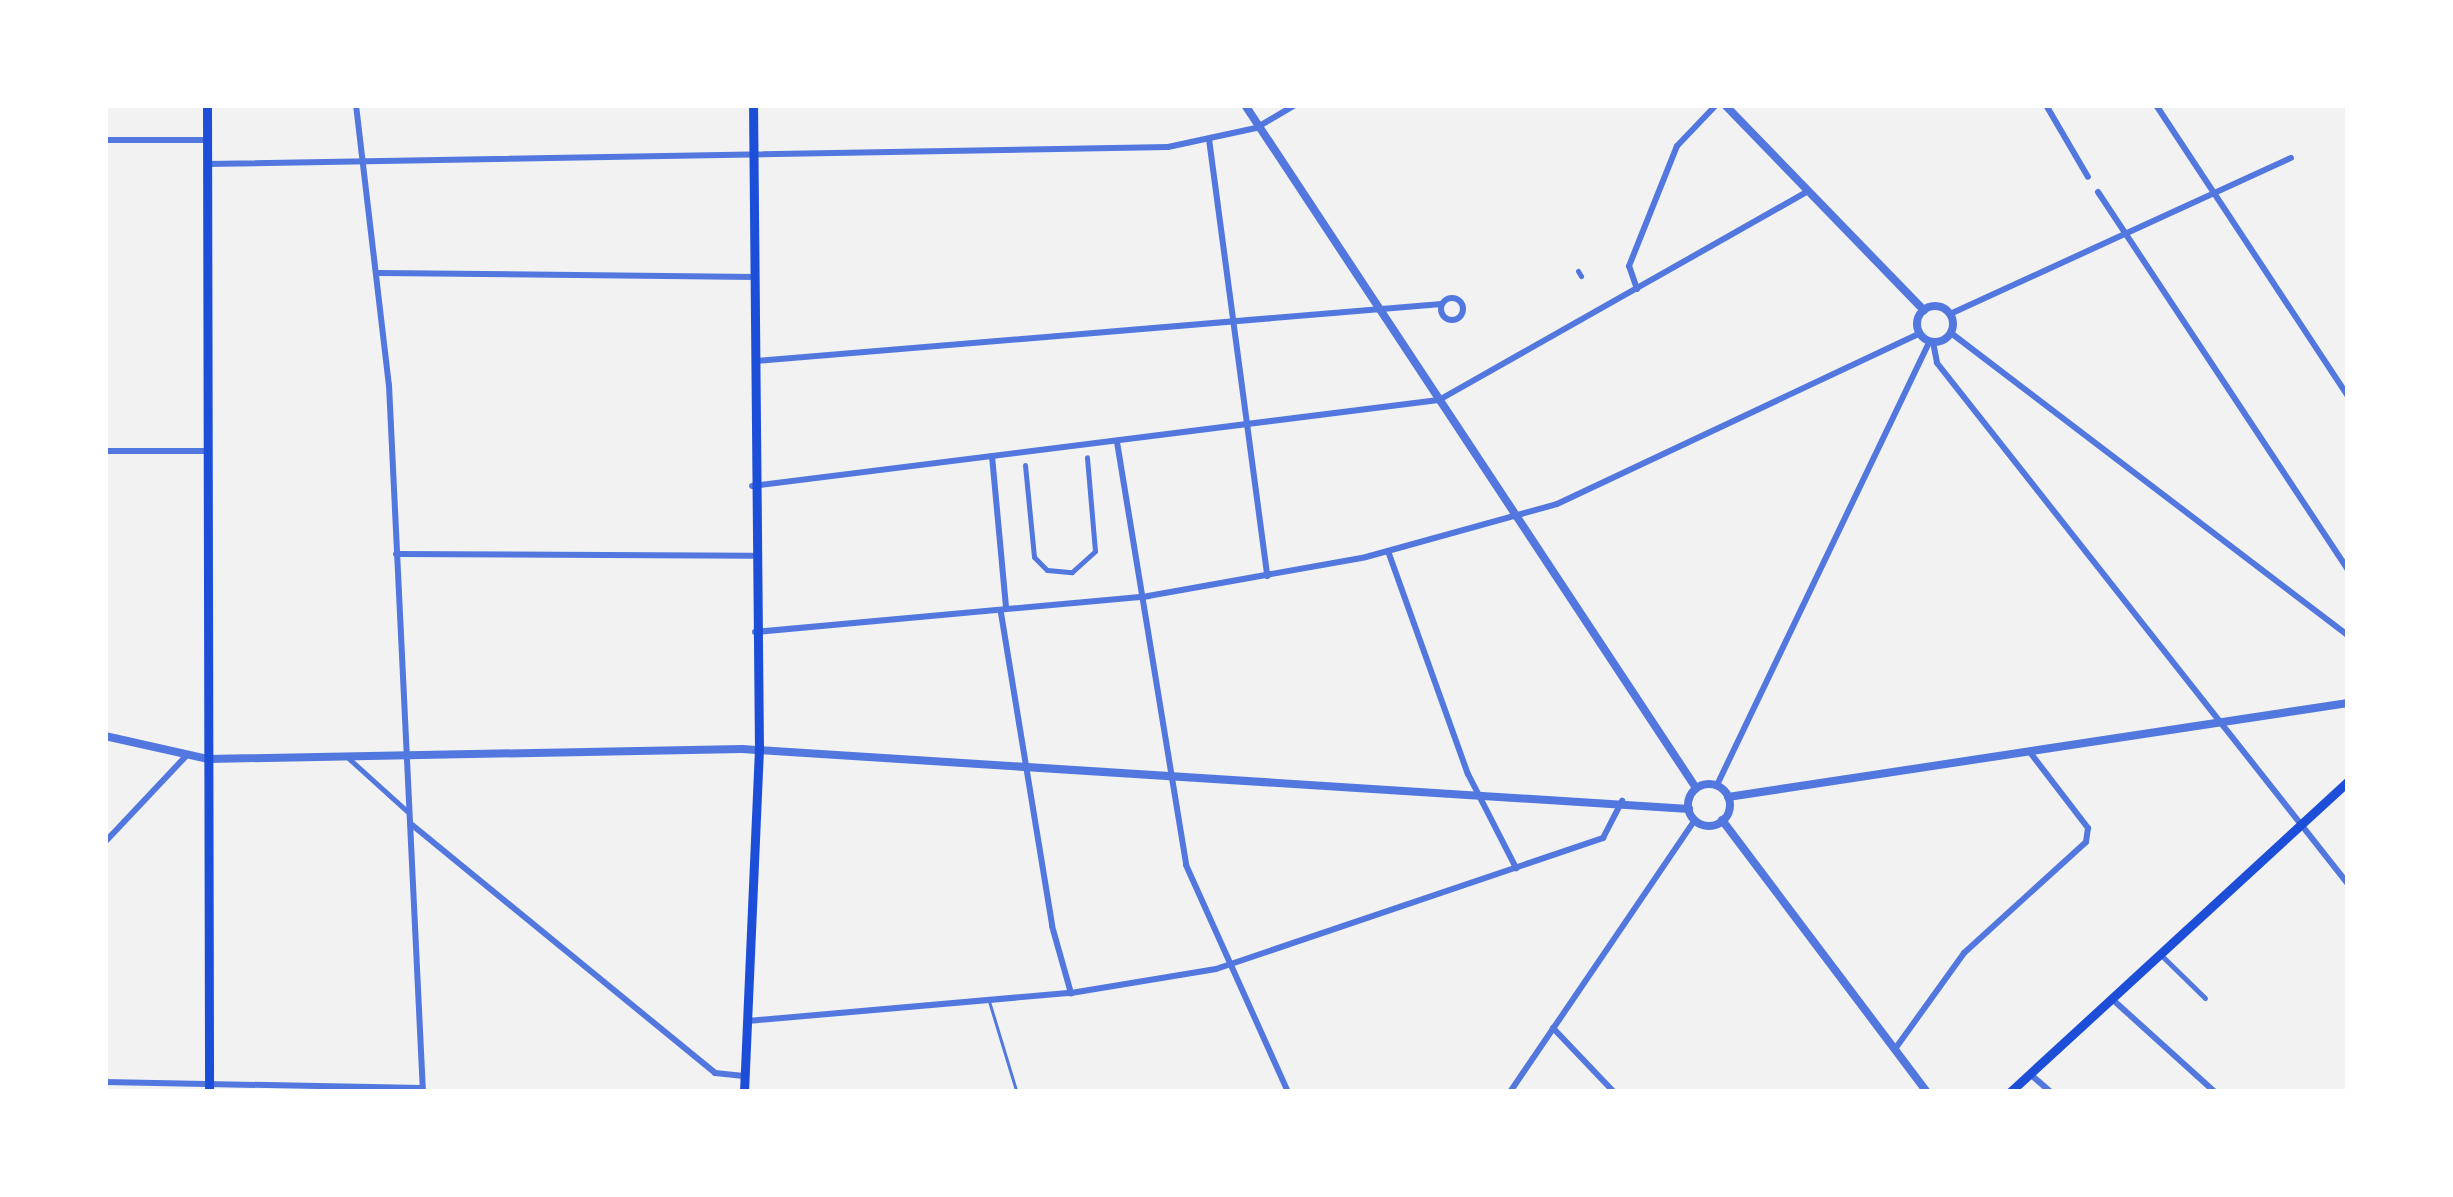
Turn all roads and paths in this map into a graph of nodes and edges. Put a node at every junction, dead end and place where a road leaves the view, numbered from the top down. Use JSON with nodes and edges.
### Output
{"nodes":[{"id":1,"x":207,"y":105,"type":"edge"},
{"id":2,"x":356,"y":105,"type":"edge"},
{"id":3,"x":753,"y":105,"type":"edge"},
{"id":4,"x":1245,"y":105,"type":"edge"},
{"id":5,"x":1295,"y":105,"type":"edge"},
{"id":6,"x":1716,"y":105,"type":"edge"},
{"id":7,"x":1724,"y":105,"type":"edge"},
{"id":8,"x":2046,"y":105,"type":"edge"},
{"id":9,"x":2156,"y":105,"type":"edge"},
{"id":10,"x":1256,"y":128,"type":"junction"},
{"id":11,"x":1208,"y":139,"type":"junction"},
{"id":12,"x":105,"y":140,"type":"edge"},
{"id":13,"x":206,"y":140,"type":"junction"},
{"id":14,"x":2291,"y":158,"type":"dead end"},
{"id":15,"x":754,"y":160,"type":"junction"},
{"id":16,"x":206,"y":164,"type":"junction"},
{"id":17,"x":365,"y":164,"type":"junction"},
{"id":18,"x":2088,"y":178,"type":"dead end"},
{"id":19,"x":1806,"y":192,"type":"junction"},
{"id":20,"x":2098,"y":192,"type":"dead end"},
{"id":21,"x":2216,"y":192,"type":"junction"},
{"id":22,"x":2128,"y":234,"type":"junction"},
{"id":23,"x":379,"y":273,"type":"junction"},
{"id":24,"x":755,"y":278,"type":"junction"},
{"id":25,"x":1637,"y":289,"type":"junction"},
{"id":26,"x":1442,"y":304,"type":"dead end"},
{"id":27,"x":1374,"y":306,"type":"junction"},
{"id":28,"x":1924,"y":310,"type":"junction"},
{"id":29,"x":1950,"y":314,"type":"junction"},
{"id":30,"x":1233,"y":319,"type":"junction"},
{"id":31,"x":1951,"y":333,"type":"junction"},
{"id":32,"x":1919,"y":334,"type":"junction"},
{"id":33,"x":1931,"y":342,"type":"junction"},
{"id":34,"x":755,"y":361,"type":"junction"},
{"id":35,"x":2348,"y":396,"type":"edge"},
{"id":36,"x":1438,"y":400,"type":"junction"},
{"id":37,"x":1247,"y":427,"type":"junction"},
{"id":38,"x":1117,"y":442,"type":"junction"},
{"id":39,"x":208,"y":451,"type":"junction"},
{"id":40,"x":105,"y":452,"type":"edge"},
{"id":41,"x":992,"y":456,"type":"junction"},
{"id":42,"x":1086,"y":457,"type":"dead end"},
{"id":43,"x":1024,"y":465,"type":"dead end"},
{"id":44,"x":752,"y":486,"type":"junction"},
{"id":45,"x":1514,"y":515,"type":"junction"},
{"id":46,"x":1388,"y":550,"type":"junction"},
{"id":47,"x":396,"y":554,"type":"junction"},
{"id":48,"x":752,"y":556,"type":"junction"},
{"id":49,"x":2348,"y":570,"type":"edge"},
{"id":50,"x":1066,"y":572,"type":"junction"},
{"id":51,"x":1267,"y":576,"type":"junction"},
{"id":52,"x":1067,"y":583,"type":"dead end"},
{"id":53,"x":1136,"y":596,"type":"junction"},
{"id":54,"x":1003,"y":610,"type":"junction"},
{"id":55,"x":754,"y":632,"type":"junction"},
{"id":56,"x":2348,"y":635,"type":"edge"},
{"id":57,"x":2348,"y":704,"type":"edge"},
{"id":58,"x":2219,"y":720,"type":"junction"},
{"id":59,"x":105,"y":736,"type":"edge"},
{"id":60,"x":758,"y":750,"type":"junction"},
{"id":61,"x":2028,"y":750,"type":"junction"},
{"id":62,"x":344,"y":754,"type":"junction"},
{"id":63,"x":405,"y":754,"type":"junction"},
{"id":64,"x":185,"y":758,"type":"junction"},
{"id":65,"x":208,"y":760,"type":"junction"},
{"id":66,"x":1024,"y":765,"type":"junction"},
{"id":67,"x":1170,"y":772,"type":"junction"},
{"id":68,"x":2348,"y":781,"type":"edge"},
{"id":69,"x":1717,"y":786,"type":"junction"},
{"id":70,"x":1696,"y":788,"type":"junction"},
{"id":71,"x":1474,"y":790,"type":"junction"},
{"id":72,"x":1728,"y":797,"type":"junction"},
{"id":73,"x":1622,"y":800,"type":"junction"},
{"id":74,"x":1689,"y":809,"type":"junction"},
{"id":75,"x":410,"y":819,"type":"junction"},
{"id":76,"x":1695,"y":820,"type":"junction"},
{"id":77,"x":1722,"y":820,"type":"junction"},
{"id":78,"x":2305,"y":823,"type":"junction"},
{"id":79,"x":105,"y":842,"type":"edge"},
{"id":80,"x":1516,"y":868,"type":"junction"},
{"id":81,"x":2348,"y":884,"type":"edge"},
{"id":82,"x":2160,"y":954,"type":"junction"},
{"id":83,"x":1230,"y":965,"type":"junction"},
{"id":84,"x":1072,"y":993,"type":"junction"},
{"id":85,"x":2205,"y":998,"type":"dead end"},
{"id":86,"x":2112,"y":999,"type":"junction"},
{"id":87,"x":989,"y":1001,"type":"junction"},
{"id":88,"x":746,"y":1021,"type":"junction"},
{"id":89,"x":1553,"y":1028,"type":"junction"},
{"id":90,"x":1895,"y":1049,"type":"junction"},
{"id":91,"x":2030,"y":1074,"type":"junction"},
{"id":92,"x":744,"y":1076,"type":"junction"},
{"id":93,"x":105,"y":1082,"type":"edge"},
{"id":94,"x":422,"y":1090,"type":"edge"},
{"id":95,"x":210,"y":1091,"type":"edge"},
{"id":96,"x":744,"y":1092,"type":"edge"},
{"id":97,"x":1018,"y":1092,"type":"edge"},
{"id":98,"x":1288,"y":1092,"type":"edge"},
{"id":99,"x":1510,"y":1092,"type":"edge"},
{"id":100,"x":1614,"y":1092,"type":"edge"},
{"id":101,"x":1927,"y":1092,"type":"edge"},
{"id":102,"x":2010,"y":1092,"type":"edge"},
{"id":103,"x":2051,"y":1092,"type":"edge"},
{"id":104,"x":2215,"y":1092,"type":"edge"}],
"edges":[{"from":1,"to":13,"type":"main road"},
{"from":2,"to":17,"type":"street"},
{"from":3,"to":15,"type":"main road"},
{"from":4,"to":10,"type":"street"},
{"from":5,"to":10,"type":"street"},
{"from":6,"to":25,"type":"street"},
{"from":7,"to":19,"type":"street"},
{"from":8,"to":18,"type":"street"},
{"from":9,"to":21,"type":"street"},
{"from":10,"to":11,"type":"street"},
{"from":10,"to":27,"type":"street"},
{"from":11,"to":15,"type":"street"},
{"from":11,"to":30,"type":"street"},
{"from":12,"to":13,"type":"street"},
{"from":13,"to":16,"type":"main road"},
{"from":14,"to":21,"type":"street"},
{"from":15,"to":17,"type":"street"},
{"from":15,"to":24,"type":"main road"},
{"from":16,"to":17,"type":"street"},
{"from":16,"to":39,"type":"main road"},
{"from":17,"to":23,"type":"street"},
{"from":19,"to":25,"type":"street"},
{"from":19,"to":28,"type":"street"},
{"from":20,"to":22,"type":"street"},
{"from":21,"to":22,"type":"street"},
{"from":21,"to":35,"type":"street"},
{"from":22,"to":29,"type":"street"},
{"from":22,"to":49,"type":"street"},
{"from":23,"to":24,"type":"street"},
{"from":23,"to":47,"type":"street"},
{"from":24,"to":34,"type":"main road"},
{"from":25,"to":36,"type":"street"},
{"from":26,"to":27,"type":"street"},
{"from":27,"to":30,"type":"street"},
{"from":27,"to":36,"type":"street"},
{"from":28,"to":29,"type":"street"},
{"from":28,"to":32,"type":"street"},
{"from":29,"to":31,"type":"street"},
{"from":30,"to":34,"type":"street"},
{"from":30,"to":37,"type":"street"},
{"from":31,"to":33,"type":"street"},
{"from":31,"to":56,"type":"street"},
{"from":32,"to":33,"type":"street"},
{"from":32,"to":45,"type":"street"},
{"from":33,"to":58,"type":"street"},
{"from":33,"to":69,"type":"street"},
{"from":34,"to":44,"type":"main road"},
{"from":36,"to":37,"type":"street"},
{"from":36,"to":45,"type":"street"},
{"from":37,"to":38,"type":"street"},
{"from":37,"to":51,"type":"street"},
{"from":38,"to":41,"type":"street"},
{"from":38,"to":53,"type":"street"},
{"from":39,"to":40,"type":"street"},
{"from":39,"to":65,"type":"main road"},
{"from":41,"to":44,"type":"street"},
{"from":41,"to":54,"type":"street"},
{"from":42,"to":50,"type":"street"},
{"from":43,"to":50,"type":"street"},
{"from":44,"to":48,"type":"main road"},
{"from":45,"to":46,"type":"street"},
{"from":45,"to":70,"type":"street"},
{"from":46,"to":51,"type":"street"},
{"from":46,"to":71,"type":"street"},
{"from":47,"to":48,"type":"street"},
{"from":47,"to":63,"type":"street"},
{"from":48,"to":55,"type":"main road"},
{"from":50,"to":52,"type":"street"},
{"from":51,"to":53,"type":"street"},
{"from":53,"to":54,"type":"street"},
{"from":53,"to":67,"type":"street"},
{"from":54,"to":55,"type":"street"},
{"from":54,"to":66,"type":"street"},
{"from":55,"to":60,"type":"main road"},
{"from":57,"to":58,"type":"street"},
{"from":58,"to":61,"type":"street"},
{"from":58,"to":78,"type":"street"},
{"from":59,"to":64,"type":"street"},
{"from":60,"to":63,"type":"street"},
{"from":60,"to":66,"type":"street"},
{"from":60,"to":88,"type":"main road"},
{"from":61,"to":72,"type":"street"},
{"from":61,"to":90,"type":"street"},
{"from":62,"to":63,"type":"street"},
{"from":62,"to":65,"type":"street"},
{"from":62,"to":75,"type":"street"},
{"from":63,"to":75,"type":"street"},
{"from":64,"to":65,"type":"street"},
{"from":64,"to":79,"type":"street"},
{"from":65,"to":95,"type":"main road"},
{"from":66,"to":67,"type":"street"},
{"from":66,"to":84,"type":"street"},
{"from":67,"to":71,"type":"street"},
{"from":67,"to":83,"type":"street"},
{"from":68,"to":78,"type":"main road"},
{"from":69,"to":70,"type":"street"},
{"from":69,"to":72,"type":"street"},
{"from":70,"to":74,"type":"street"},
{"from":71,"to":73,"type":"street"},
{"from":71,"to":80,"type":"street"},
{"from":72,"to":77,"type":"street"},
{"from":73,"to":74,"type":"street"},
{"from":73,"to":80,"type":"street"},
{"from":74,"to":76,"type":"street"},
{"from":75,"to":92,"type":"street"},
{"from":75,"to":94,"type":"street"},
{"from":76,"to":77,"type":"street"},
{"from":76,"to":89,"type":"street"},
{"from":77,"to":90,"type":"street"},
{"from":78,"to":81,"type":"street"},
{"from":78,"to":82,"type":"main road"},
{"from":80,"to":83,"type":"street"},
{"from":82,"to":85,"type":"street"},
{"from":82,"to":86,"type":"main road"},
{"from":83,"to":84,"type":"street"},
{"from":83,"to":98,"type":"street"},
{"from":84,"to":87,"type":"street"},
{"from":86,"to":91,"type":"main road"},
{"from":86,"to":104,"type":"street"},
{"from":87,"to":88,"type":"street"},
{"from":87,"to":97,"type":"lane"},
{"from":88,"to":92,"type":"main road"},
{"from":89,"to":99,"type":"street"},
{"from":89,"to":100,"type":"street"},
{"from":90,"to":101,"type":"street"},
{"from":91,"to":102,"type":"main road"},
{"from":91,"to":103,"type":"street"},
{"from":92,"to":96,"type":"main road"},
{"from":93,"to":95,"type":"street"},
{"from":94,"to":95,"type":"street"}]}
